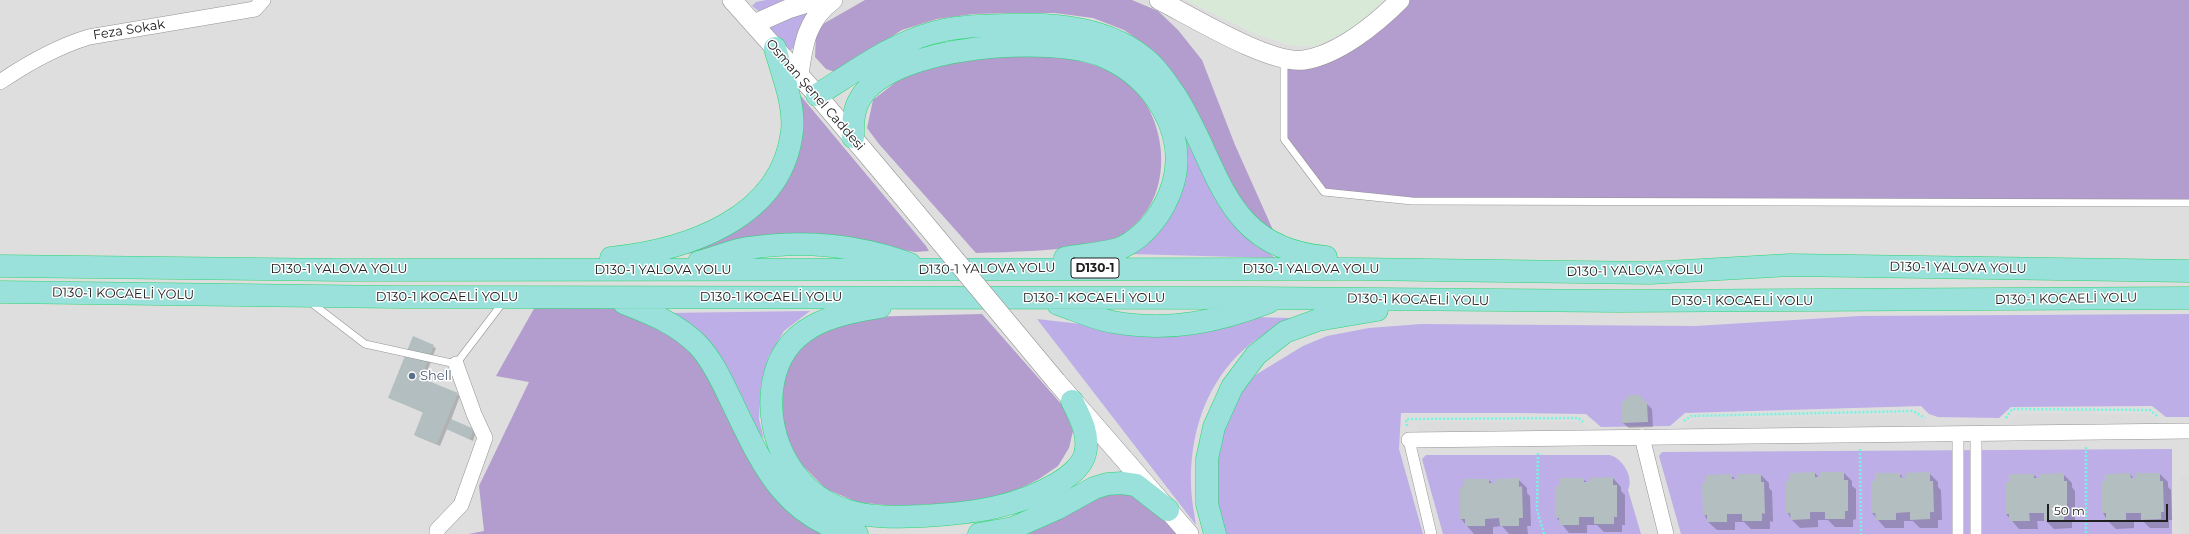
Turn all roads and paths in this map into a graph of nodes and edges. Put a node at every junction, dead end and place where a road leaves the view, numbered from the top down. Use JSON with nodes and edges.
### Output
{"nodes":[{"id":1,"x":263,"y":0,"type":"edge"},
{"id":2,"x":732,"y":0,"type":"edge"},
{"id":3,"x":817,"y":0,"type":"edge"},
{"id":4,"x":833,"y":0,"type":"edge"},
{"id":5,"x":1159,"y":0,"type":"edge"},
{"id":6,"x":1400,"y":0,"type":"edge"},
{"id":7,"x":754,"y":24,"type":"junction"},
{"id":8,"x":775,"y":48,"type":"junction"},
{"id":9,"x":1284,"y":59,"type":"junction"},
{"id":10,"x":799,"y":75,"type":"junction"},
{"id":11,"x":0,"y":82,"type":"edge"},
{"id":12,"x":817,"y":95,"type":"junction"},
{"id":13,"x":853,"y":137,"type":"junction"},
{"id":14,"x":2189,"y":203,"type":"edge"},
{"id":15,"x":0,"y":266,"type":"edge"},
{"id":16,"x":1006,"y":268,"type":"junction"},
{"id":17,"x":1748,"y":268,"type":"junction"},
{"id":18,"x":462,"y":269,"type":"junction"},
{"id":19,"x":2189,"y":271,"type":"edge"},
{"id":20,"x":0,"y":292,"type":"edge"},
{"id":21,"x":302,"y":296,"type":"junction"},
{"id":22,"x":506,"y":298,"type":"junction"},
{"id":23,"x":611,"y":298,"type":"junction"},
{"id":24,"x":936,"y":298,"type":"junction"},
{"id":25,"x":1040,"y":298,"type":"junction"},
{"id":26,"x":1280,"y":298,"type":"junction"},
{"id":27,"x":2189,"y":298,"type":"edge"},
{"id":28,"x":1466,"y":301,"type":"junction"},
{"id":29,"x":456,"y":364,"type":"junction"},
{"id":30,"x":1072,"y":401,"type":"junction"},
{"id":31,"x":2159,"y":418,"type":"dead end"},
{"id":32,"x":1930,"y":421,"type":"dead end"},
{"id":33,"x":2004,"y":422,"type":"dead end"},
{"id":34,"x":1590,"y":426,"type":"dead end"},
{"id":35,"x":1679,"y":426,"type":"dead end"},
{"id":36,"x":2189,"y":431,"type":"edge"},
{"id":37,"x":2086,"y":432,"type":"junction"},
{"id":38,"x":1976,"y":433,"type":"junction"},
{"id":39,"x":1860,"y":434,"type":"junction"},
{"id":40,"x":1958,"y":434,"type":"junction"},
{"id":41,"x":1642,"y":437,"type":"junction"},
{"id":42,"x":1538,"y":438,"type":"junction"},
{"id":43,"x":1409,"y":440,"type":"junction"},
{"id":44,"x":1168,"y":510,"type":"junction"},
{"id":45,"x":438,"y":534,"type":"edge"},
{"id":46,"x":857,"y":534,"type":"edge"},
{"id":47,"x":979,"y":534,"type":"edge"},
{"id":48,"x":1189,"y":534,"type":"edge"},
{"id":49,"x":1215,"y":534,"type":"edge"},
{"id":50,"x":1431,"y":534,"type":"edge"},
{"id":51,"x":1544,"y":534,"type":"edge"},
{"id":52,"x":1666,"y":534,"type":"edge"},
{"id":53,"x":1860,"y":534,"type":"edge"},
{"id":54,"x":1958,"y":534,"type":"edge"},
{"id":55,"x":1976,"y":534,"type":"edge"},
{"id":56,"x":2086,"y":534,"type":"edge"}],
"edges":[{"from":1,"to":11,"type":"street","name":"Feza Sokak"},
{"from":2,"to":7,"type":"street","name":"Osman Şenel Caddesi"},
{"from":3,"to":7,"type":"street"},
{"from":4,"to":10,"type":"street"},
{"from":5,"to":9,"type":"street"},
{"from":6,"to":9,"type":"street"},
{"from":7,"to":8,"type":"street","name":"Osman Şenel Caddesi"},
{"from":8,"to":10,"type":"street","name":"Osman Şenel Caddesi"},
{"from":8,"to":18,"type":"highway"},
{"from":9,"to":14,"type":"lane"},
{"from":10,"to":12,"type":"street","name":"Osman Şenel Caddesi"},
{"from":12,"to":13,"type":"street","name":"Osman Şenel Caddesi"},
{"from":12,"to":17,"type":"highway"},
{"from":13,"to":16,"type":"highway"},
{"from":13,"to":30,"type":"street","name":"Osman Şenel Caddesi","bridge":true},
{"from":15,"to":18,"type":"highway","name":"D130-1 YALOVA YOLU"},
{"from":16,"to":17,"type":"highway","name":"D130-1 YALOVA YOLU","number":"D130-1"},
{"from":16,"to":18,"type":"highway","name":"D130-1 YALOVA YOLU","number":"D130-1"},
{"from":17,"to":19,"type":"highway","name":"D130-1 YALOVA YOLU","number":"D130-1"},
{"from":20,"to":21,"type":"highway","name":"D130-1 KOCAELİ YOLU"},
{"from":21,"to":22,"type":"highway","name":"D130-1 KOCAELİ YOLU"},
{"from":21,"to":29,"type":"lane"},
{"from":22,"to":23,"type":"highway","name":"D130-1 KOCAELİ YOLU"},
{"from":22,"to":29,"type":"lane"},
{"from":23,"to":24,"type":"highway","name":"D130-1 KOCAELİ YOLU"},
{"from":23,"to":46,"type":"highway"},
{"from":24,"to":25,"type":"highway","name":"D130-1 KOCAELİ YOLU"},
{"from":24,"to":30,"type":"highway"},
{"from":25,"to":26,"type":"highway","name":"D130-1 KOCAELİ YOLU"},
{"from":25,"to":26,"type":"highway"},
{"from":26,"to":28,"type":"highway","name":"D130-1 KOCAELİ YOLU"},
{"from":27,"to":28,"type":"highway","name":"D130-1 KOCAELİ YOLU"},
{"from":28,"to":49,"type":"highway"},
{"from":29,"to":45,"type":"street"},
{"from":30,"to":44,"type":"street","name":"Osman Şenel Caddesi"},
{"from":31,"to":33,"type":"path"},
{"from":32,"to":35,"type":"path"},
{"from":34,"to":43,"type":"path"},
{"from":36,"to":37,"type":"street"},
{"from":37,"to":38,"type":"street"},
{"from":37,"to":56,"type":"path"},
{"from":38,"to":40,"type":"street"},
{"from":38,"to":55,"type":"street"},
{"from":39,"to":40,"type":"street"},
{"from":39,"to":41,"type":"street"},
{"from":39,"to":53,"type":"path"},
{"from":40,"to":54,"type":"street"},
{"from":41,"to":42,"type":"street"},
{"from":41,"to":52,"type":"street"},
{"from":42,"to":43,"type":"street"},
{"from":42,"to":51,"type":"path"},
{"from":43,"to":50,"type":"street"},
{"from":44,"to":47,"type":"highway"},
{"from":44,"to":48,"type":"street","name":"Osman Şenel Caddesi"}]}
